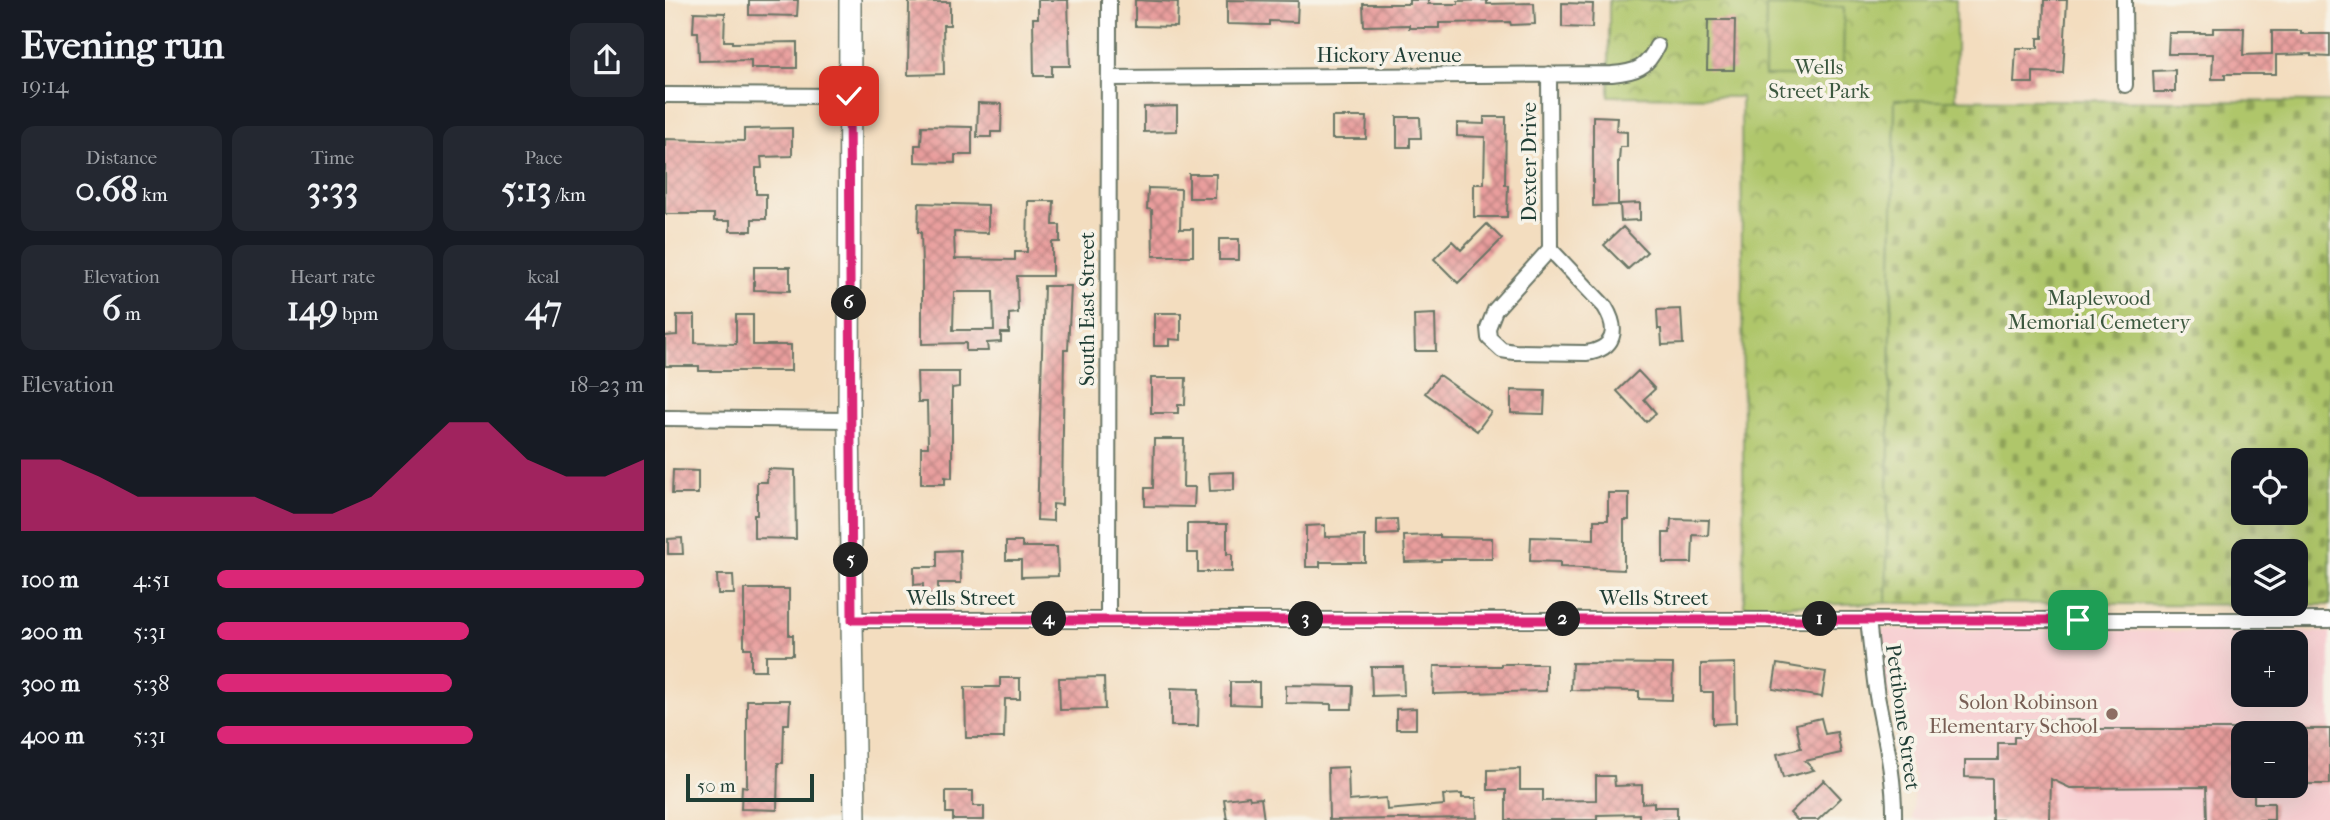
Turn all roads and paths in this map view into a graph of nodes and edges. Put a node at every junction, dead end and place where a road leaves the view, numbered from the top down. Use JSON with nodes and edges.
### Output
{"nodes":[{"id":1,"x":850,"y":0,"type":"edge"},
{"id":2,"x":1109,"y":0,"type":"edge"},
{"id":3,"x":2124,"y":0,"type":"edge"},
{"id":4,"x":1657,"y":46,"type":"dead end"},
{"id":5,"x":1549,"y":74,"type":"junction"},
{"id":6,"x":1109,"y":78,"type":"junction"},
{"id":7,"x":2125,"y":85,"type":"dead end"},
{"id":8,"x":665,"y":95,"type":"edge"},
{"id":9,"x":849,"y":96,"type":"junction"},
{"id":10,"x":1550,"y":249,"type":"junction"},
{"id":11,"x":665,"y":418,"type":"edge"},
{"id":12,"x":849,"y":420,"type":"junction"},
{"id":13,"x":1108,"y":618,"type":"junction"},
{"id":14,"x":1868,"y":619,"type":"junction"},
{"id":15,"x":852,"y":620,"type":"junction"},
{"id":16,"x":2330,"y":620,"type":"edge"},
{"id":17,"x":855,"y":820,"type":"edge"},
{"id":18,"x":1894,"y":820,"type":"edge"}],
"edges":[{"from":1,"to":9,"type":"street"},
{"from":2,"to":6,"type":"street","name":"South East Street"},
{"from":3,"to":7,"type":"street"},
{"from":4,"to":5,"type":"street","name":"Hickory Avenue"},
{"from":5,"to":6,"type":"street","name":"Hickory Avenue"},
{"from":5,"to":10,"type":"street","name":"Dexter Drive"},
{"from":6,"to":13,"type":"street","name":"South East Street"},
{"from":8,"to":9,"type":"street"},
{"from":9,"to":12,"type":"street"},
{"from":10,"to":10,"type":"street","name":"Dexter Drive"},
{"from":11,"to":12,"type":"street"},
{"from":12,"to":15,"type":"street"},
{"from":13,"to":14,"type":"street","name":"Wells Street"},
{"from":13,"to":15,"type":"street","name":"Wells Street"},
{"from":14,"to":16,"type":"street","name":"Wells Street"},
{"from":14,"to":18,"type":"street","name":"Pettibone Street"},
{"from":15,"to":17,"type":"street"}]}
